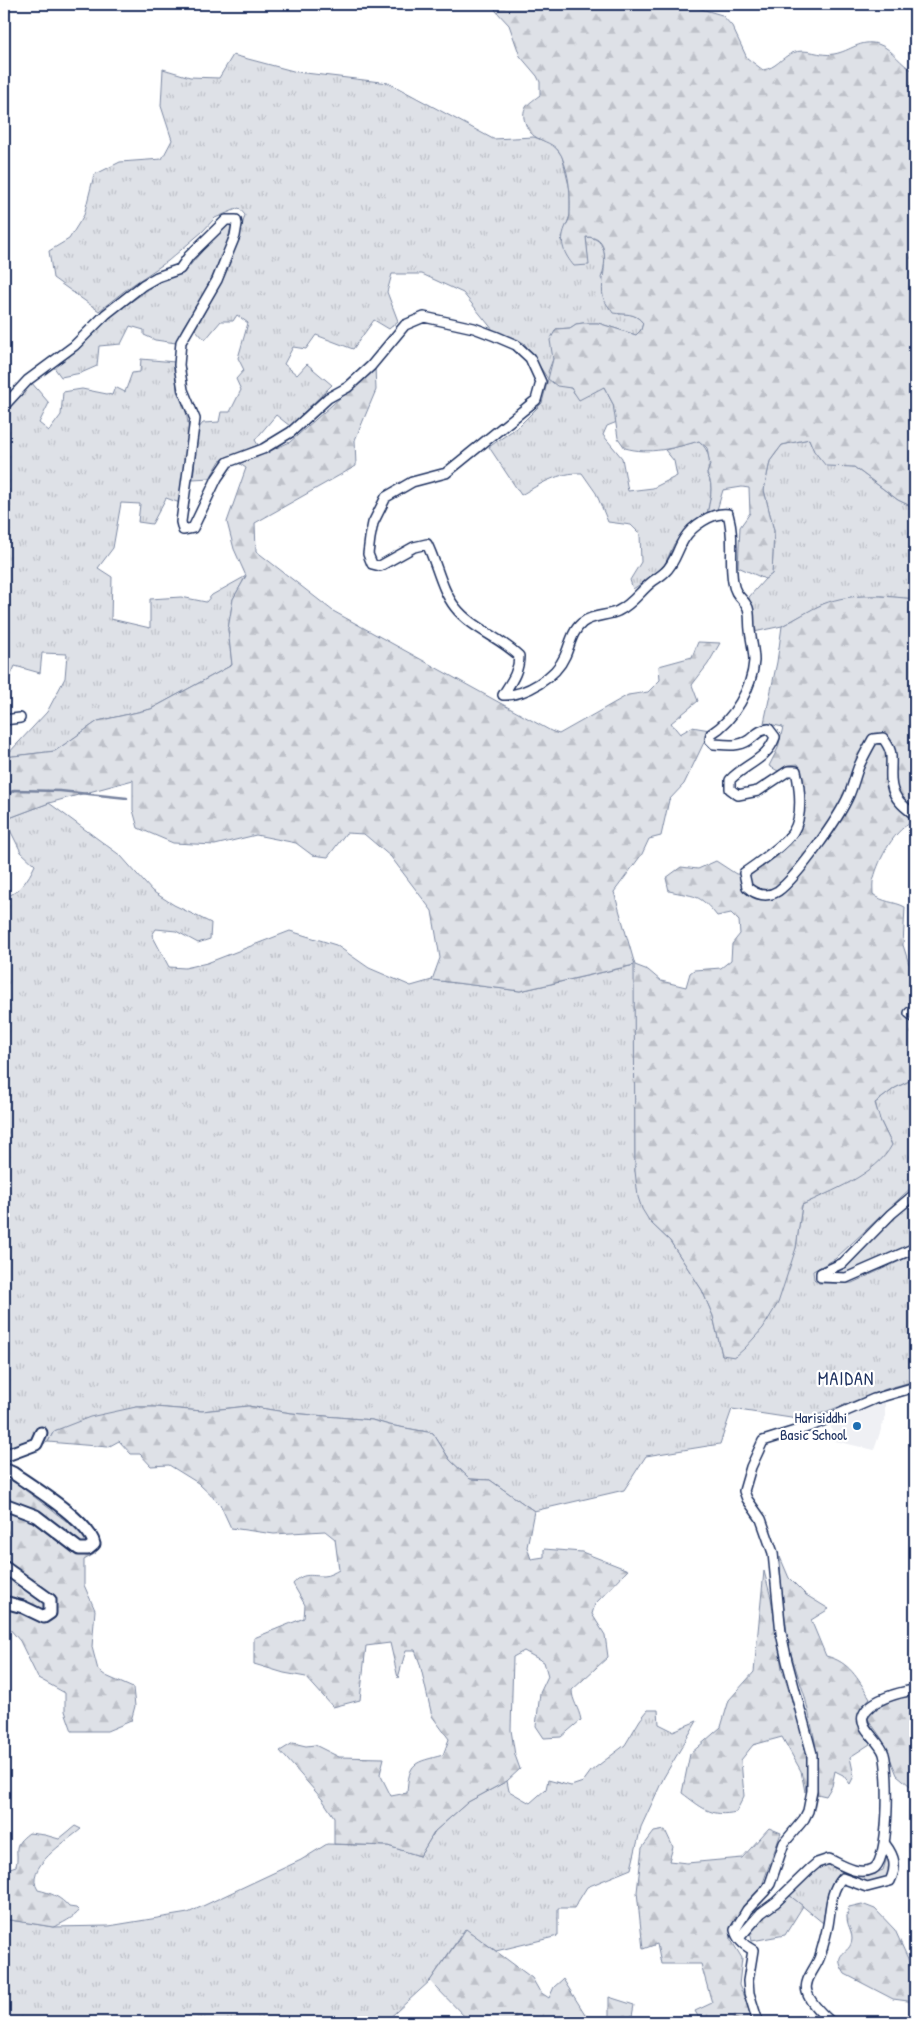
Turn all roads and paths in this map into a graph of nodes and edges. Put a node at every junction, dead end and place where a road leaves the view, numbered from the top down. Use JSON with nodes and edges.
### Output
{"nodes":[{"id":1,"x":4,"y":406,"type":"edge"},
{"id":2,"x":20,"y":718,"type":"dead end"},
{"id":3,"x":4,"y":720,"type":"edge"},
{"id":4,"x":915,"y":815,"type":"edge"},
{"id":5,"x":915,"y":1008,"type":"edge"},
{"id":6,"x":915,"y":1018,"type":"edge"},
{"id":7,"x":915,"y":1194,"type":"edge"},
{"id":8,"x":915,"y":1248,"type":"edge"},
{"id":9,"x":915,"y":1387,"type":"edge"},
{"id":10,"x":41,"y":1433,"type":"dead end"},
{"id":11,"x":4,"y":1456,"type":"edge"},
{"id":12,"x":4,"y":1469,"type":"edge"},
{"id":13,"x":4,"y":1504,"type":"edge"},
{"id":14,"x":4,"y":1567,"type":"edge"},
{"id":15,"x":4,"y":1602,"type":"edge"},
{"id":16,"x":915,"y":1690,"type":"edge"},
{"id":17,"x":885,"y":1844,"type":"junction"},
{"id":18,"x":739,"y":1938,"type":"junction"},
{"id":19,"x":758,"y":2022,"type":"edge"},
{"id":20,"x":831,"y":2022,"type":"edge"}],
"edges":[{"from":1,"to":4,"type":"street"},
{"from":2,"to":3,"type":"street"},
{"from":5,"to":6,"type":"street"},
{"from":7,"to":8,"type":"street"},
{"from":9,"to":18,"type":"street"},
{"from":10,"to":11,"type":"street"},
{"from":12,"to":13,"type":"street"},
{"from":14,"to":15,"type":"street"},
{"from":16,"to":17,"type":"street"},
{"from":17,"to":18,"type":"street"},
{"from":17,"to":20,"type":"street"},
{"from":18,"to":19,"type":"street"}]}
